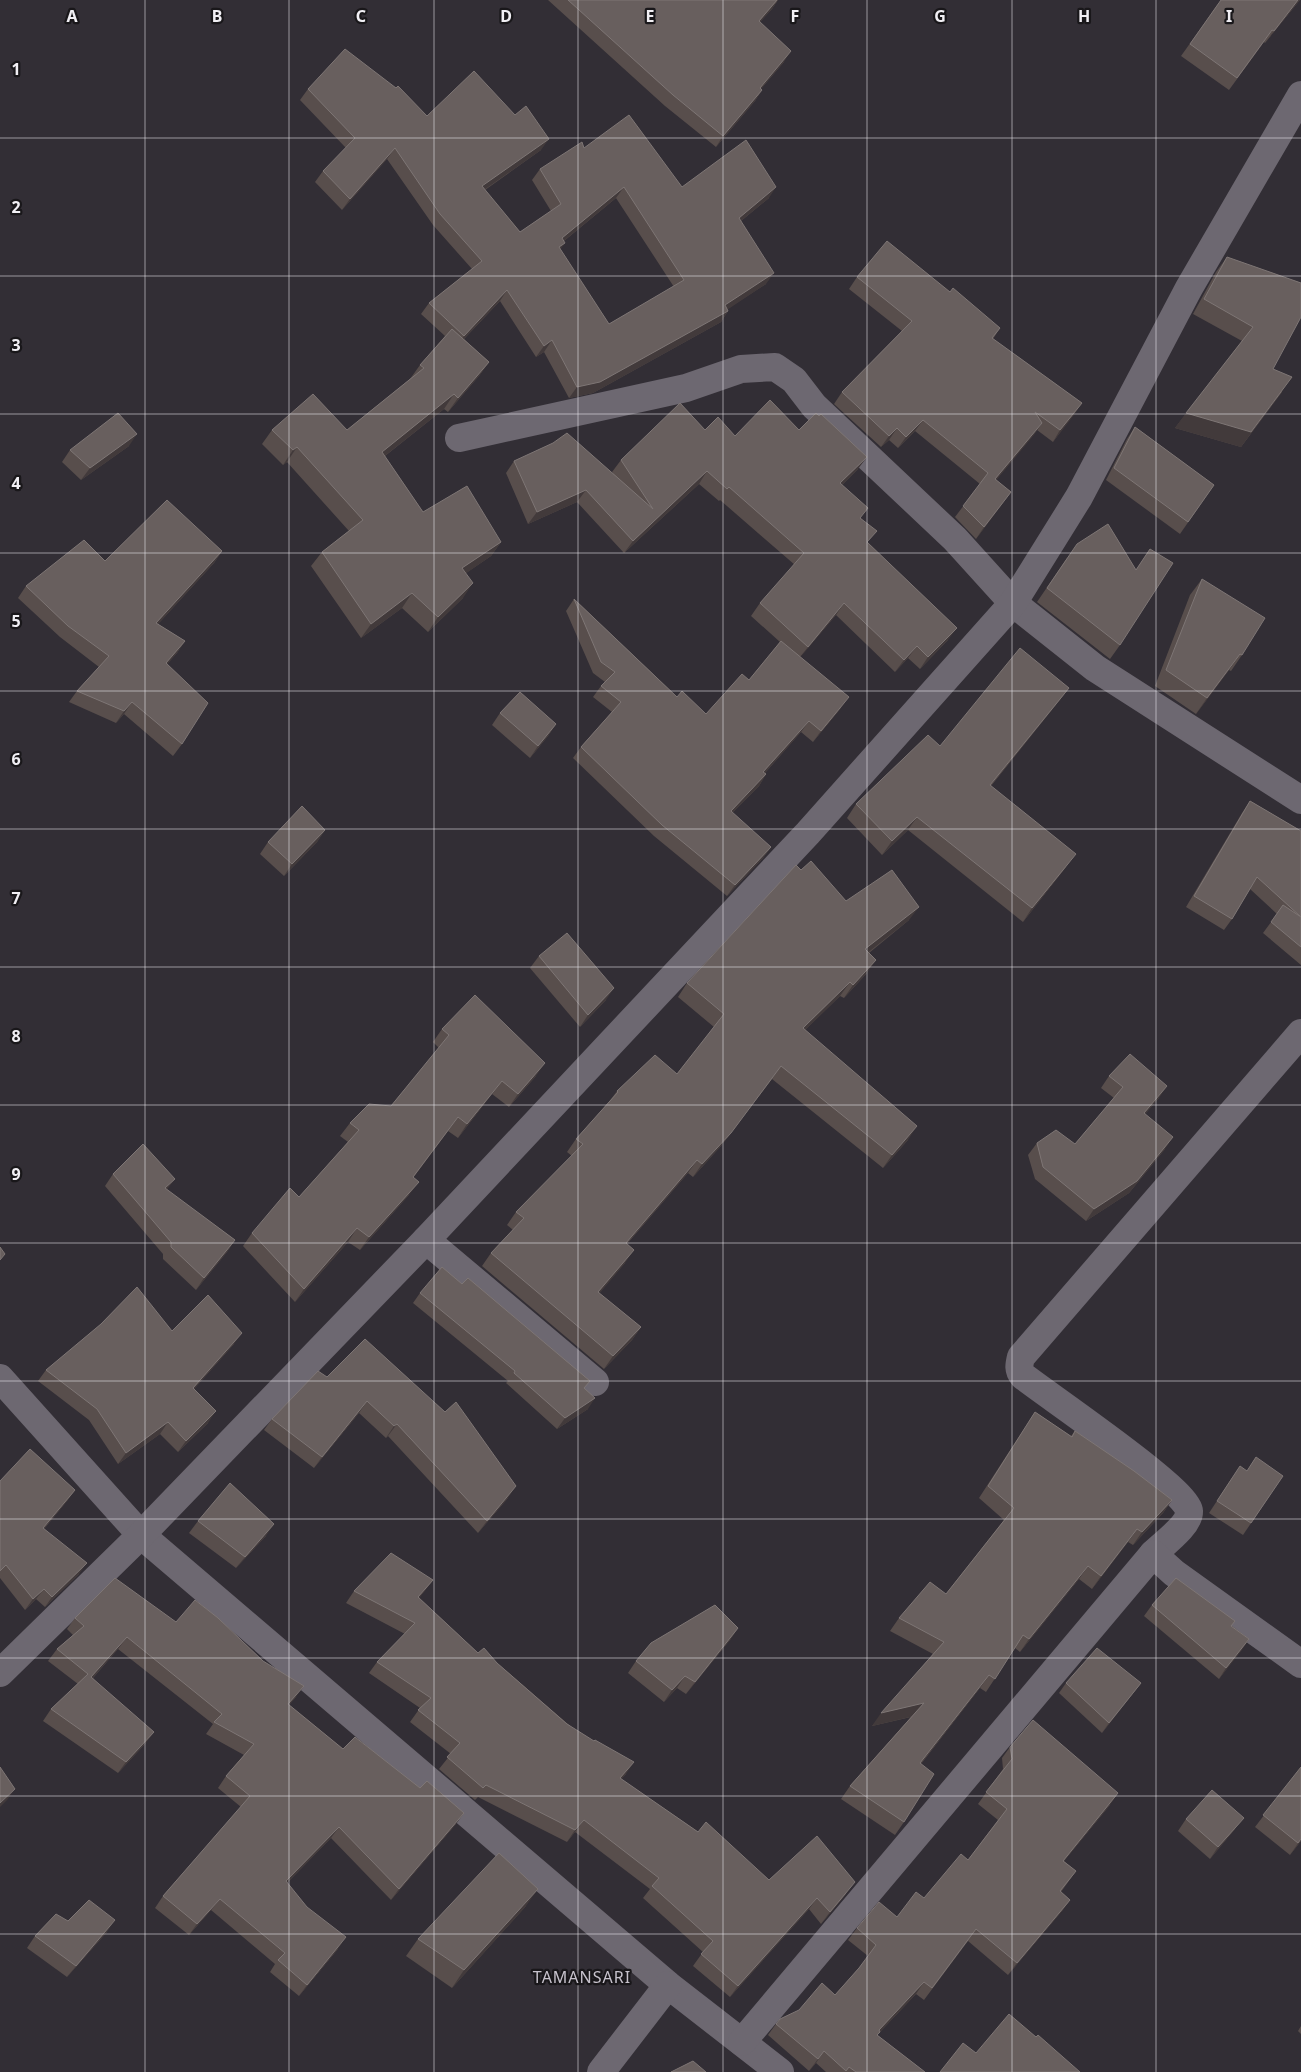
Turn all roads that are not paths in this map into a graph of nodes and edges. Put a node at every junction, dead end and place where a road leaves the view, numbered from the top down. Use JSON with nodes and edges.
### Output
{"nodes":[{"id":1,"x":1301,"y":95,"type":"edge"},
{"id":2,"x":459,"y":438,"type":"dead end"},
{"id":3,"x":1013,"y":603,"type":"junction"},
{"id":4,"x":1301,"y":800,"type":"edge"},
{"id":5,"x":1301,"y":1033,"type":"edge"},
{"id":6,"x":426,"y":1240,"type":"junction"},
{"id":7,"x":0,"y":1378,"type":"edge"},
{"id":8,"x":595,"y":1382,"type":"dead end"},
{"id":9,"x":140,"y":1535,"type":"junction"},
{"id":10,"x":1152,"y":1554,"type":"junction"},
{"id":11,"x":1301,"y":1664,"type":"edge"},
{"id":12,"x":0,"y":1673,"type":"edge"},
{"id":13,"x":668,"y":1985,"type":"junction"},
{"id":14,"x":742,"y":2042,"type":"junction"},
{"id":15,"x":601,"y":2072,"type":"edge"},
{"id":16,"x":780,"y":2072,"type":"edge"}],
"edges":[{"from":1,"to":3,"type":"street"},
{"from":2,"to":3,"type":"street"},
{"from":3,"to":4,"type":"street"},
{"from":3,"to":6,"type":"street"},
{"from":5,"to":10,"type":"street"},
{"from":6,"to":8,"type":"street"},
{"from":6,"to":9,"type":"street"},
{"from":7,"to":9,"type":"street"},
{"from":9,"to":12,"type":"street"},
{"from":9,"to":13,"type":"street"},
{"from":10,"to":11,"type":"street"},
{"from":10,"to":14,"type":"street"},
{"from":13,"to":14,"type":"street"},
{"from":13,"to":15,"type":"street"},
{"from":14,"to":16,"type":"street"}]}
